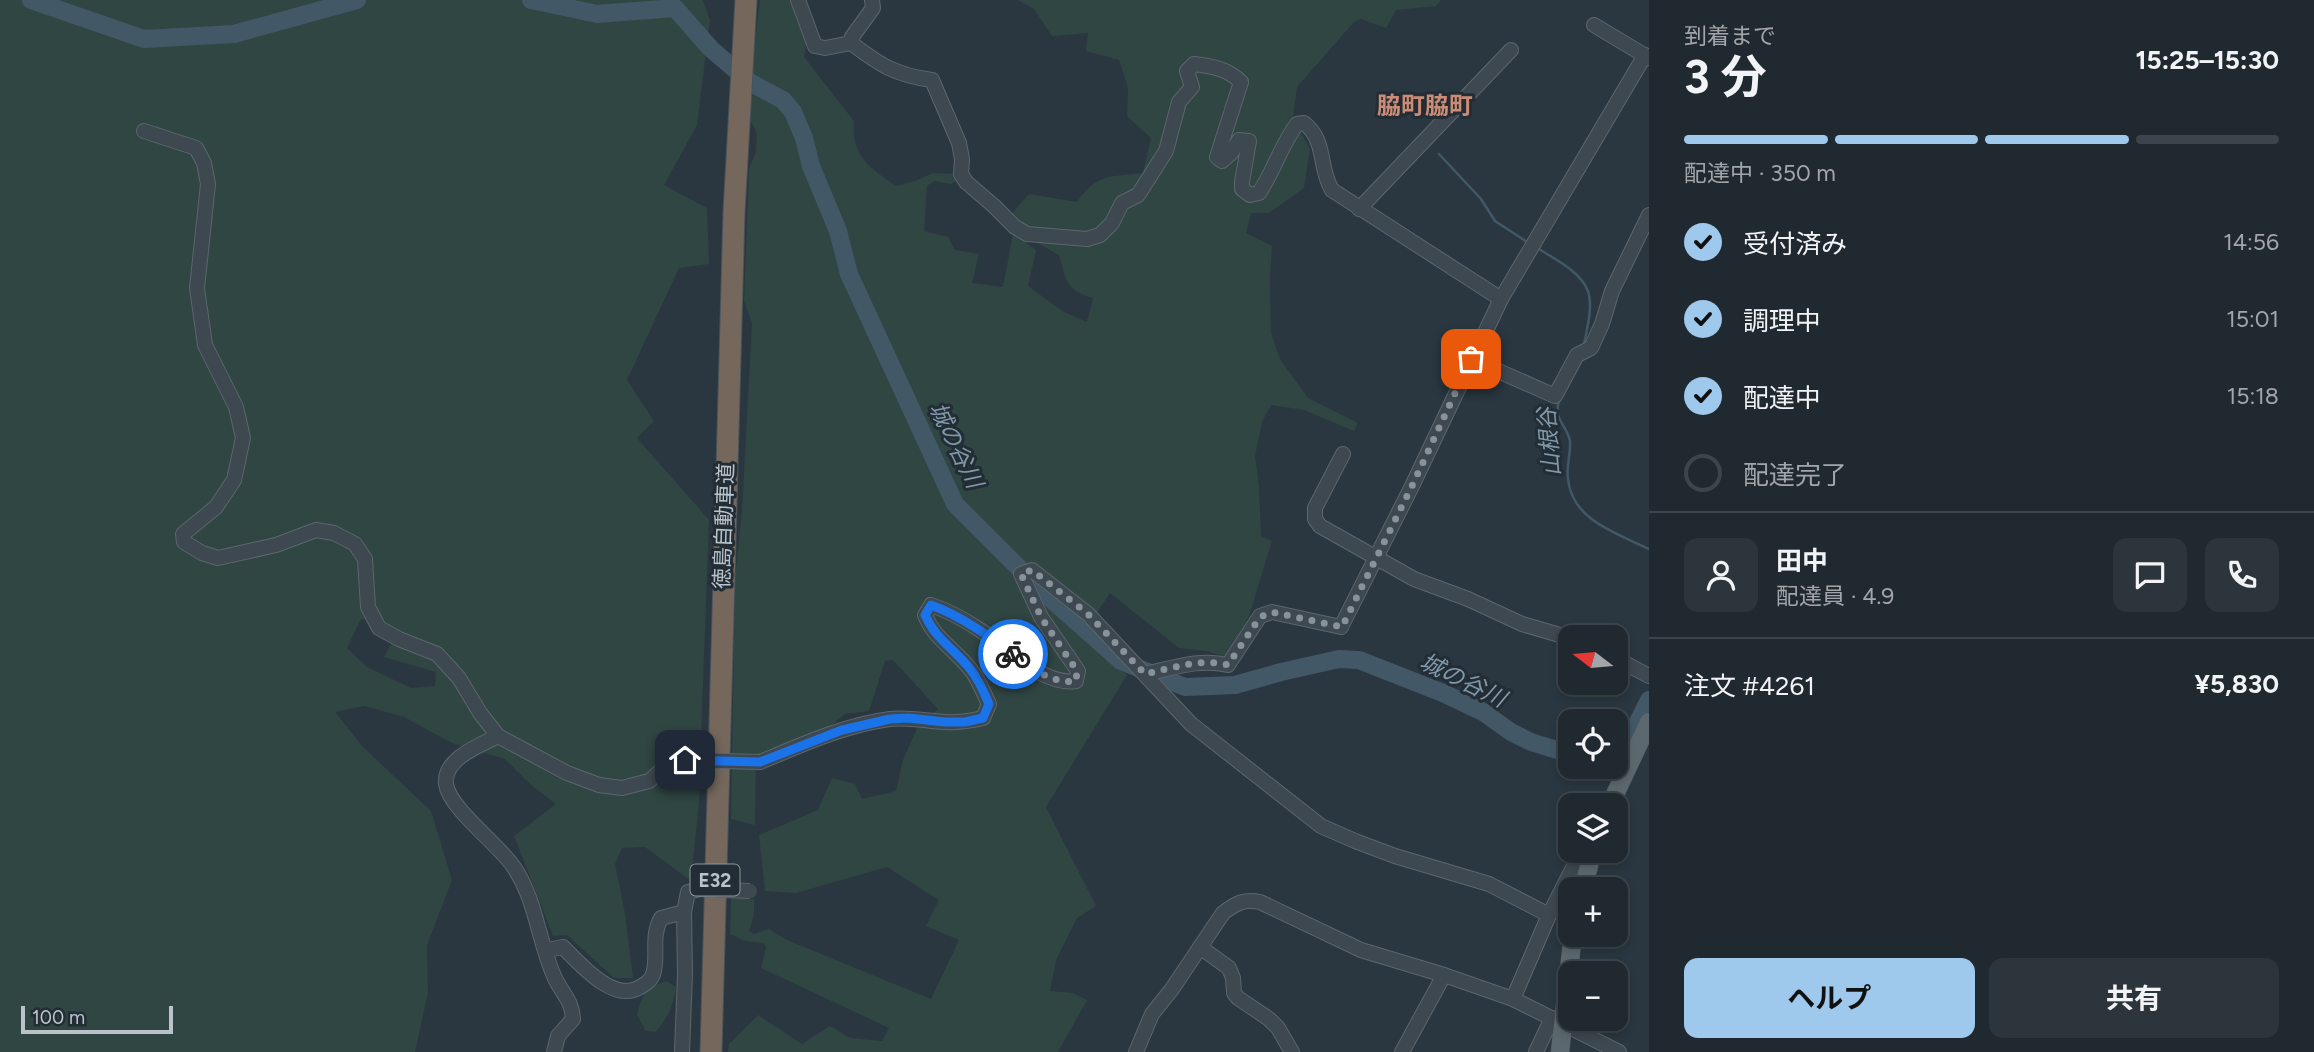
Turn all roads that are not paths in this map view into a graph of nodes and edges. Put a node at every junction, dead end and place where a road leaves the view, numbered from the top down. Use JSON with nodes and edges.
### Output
{"nodes":[{"id":1,"x":746,"y":0,"type":"edge"},
{"id":2,"x":798,"y":0,"type":"edge"},
{"id":3,"x":872,"y":0,"type":"edge"},
{"id":4,"x":1594,"y":25,"type":"dead end"},
{"id":5,"x":851,"y":43,"type":"junction"},
{"id":6,"x":1511,"y":50,"type":"dead end"},
{"id":7,"x":1647,"y":56,"type":"edge"},
{"id":8,"x":144,"y":131,"type":"dead end"},
{"id":9,"x":1359,"y":209,"type":"junction"},
{"id":10,"x":1649,"y":215,"type":"edge"},
{"id":11,"x":1501,"y":299,"type":"junction"},
{"id":12,"x":1471,"y":359,"type":"junction"},
{"id":13,"x":1343,"y":454,"type":"dead end"},
{"id":14,"x":1376,"y":558,"type":"junction"},
{"id":15,"x":1558,"y":634,"type":"edge"},
{"id":16,"x":1628,"y":666,"type":"edge"},
{"id":17,"x":1145,"y":674,"type":"junction"},
{"id":18,"x":1649,"y":676,"type":"edge"},
{"id":19,"x":1649,"y":722,"type":"edge"},
{"id":20,"x":498,"y":736,"type":"junction"},
{"id":21,"x":1616,"y":793,"type":"edge"},
{"id":22,"x":1575,"y":863,"type":"edge"},
{"id":23,"x":750,"y":891,"type":"dead end"},
{"id":24,"x":684,"y":912,"type":"junction"},
{"id":25,"x":1549,"y":915,"type":"junction"},
{"id":26,"x":1200,"y":947,"type":"junction"},
{"id":27,"x":547,"y":950,"type":"junction"},
{"id":28,"x":1444,"y":975,"type":"junction"},
{"id":29,"x":1513,"y":999,"type":"junction"},
{"id":30,"x":1558,"y":1020,"type":"joint"},
{"id":31,"x":1559,"y":1031,"type":"edge"},
{"id":32,"x":1579,"y":1031,"type":"edge"},
{"id":33,"x":554,"y":1052,"type":"edge"},
{"id":34,"x":682,"y":1052,"type":"edge"},
{"id":35,"x":711,"y":1052,"type":"edge"},
{"id":36,"x":1136,"y":1052,"type":"edge"},
{"id":37,"x":1292,"y":1052,"type":"edge"},
{"id":38,"x":1402,"y":1052,"type":"edge"},
{"id":39,"x":1536,"y":1052,"type":"edge"},
{"id":40,"x":1560,"y":1052,"type":"edge"},
{"id":41,"x":1619,"y":1052,"type":"edge"}],
"edges":[{"from":1,"to":35,"type":"highway","name":"徳島自動車道","number":"E32"},
{"from":2,"to":5,"type":"street"},
{"from":3,"to":5,"type":"street"},
{"from":4,"to":7,"type":"street"},
{"from":5,"to":9,"type":"street"},
{"from":6,"to":9,"type":"street"},
{"from":7,"to":11,"type":"street"},
{"from":8,"to":20,"type":"street"},
{"from":9,"to":11,"type":"street"},
{"from":10,"to":12,"type":"street"},
{"from":11,"to":12,"type":"street"},
{"from":12,"to":14,"type":"street"},
{"from":13,"to":14,"type":"street"},
{"from":14,"to":15,"type":"street"},
{"from":14,"to":17,"type":"street"},
{"from":16,"to":18,"type":"street"},
{"from":17,"to":20,"type":"street","bridge":true},
{"from":17,"to":25,"type":"street"},
{"from":19,"to":21,"type":"main road"},
{"from":20,"to":27,"type":"street"},
{"from":22,"to":25,"type":"street"},
{"from":23,"to":24,"type":"street","bridge":true},
{"from":24,"to":27,"type":"street"},
{"from":24,"to":34,"type":"street"},
{"from":25,"to":29,"type":"street"},
{"from":26,"to":28,"type":"street"},
{"from":26,"to":36,"type":"street"},
{"from":26,"to":37,"type":"street"},
{"from":27,"to":33,"type":"street"},
{"from":28,"to":29,"type":"street"},
{"from":28,"to":38,"type":"street"},
{"from":29,"to":30,"type":"street"},
{"from":30,"to":39,"type":"street"},
{"from":31,"to":40,"type":"main road"},
{"from":32,"to":41,"type":"street"}]}
